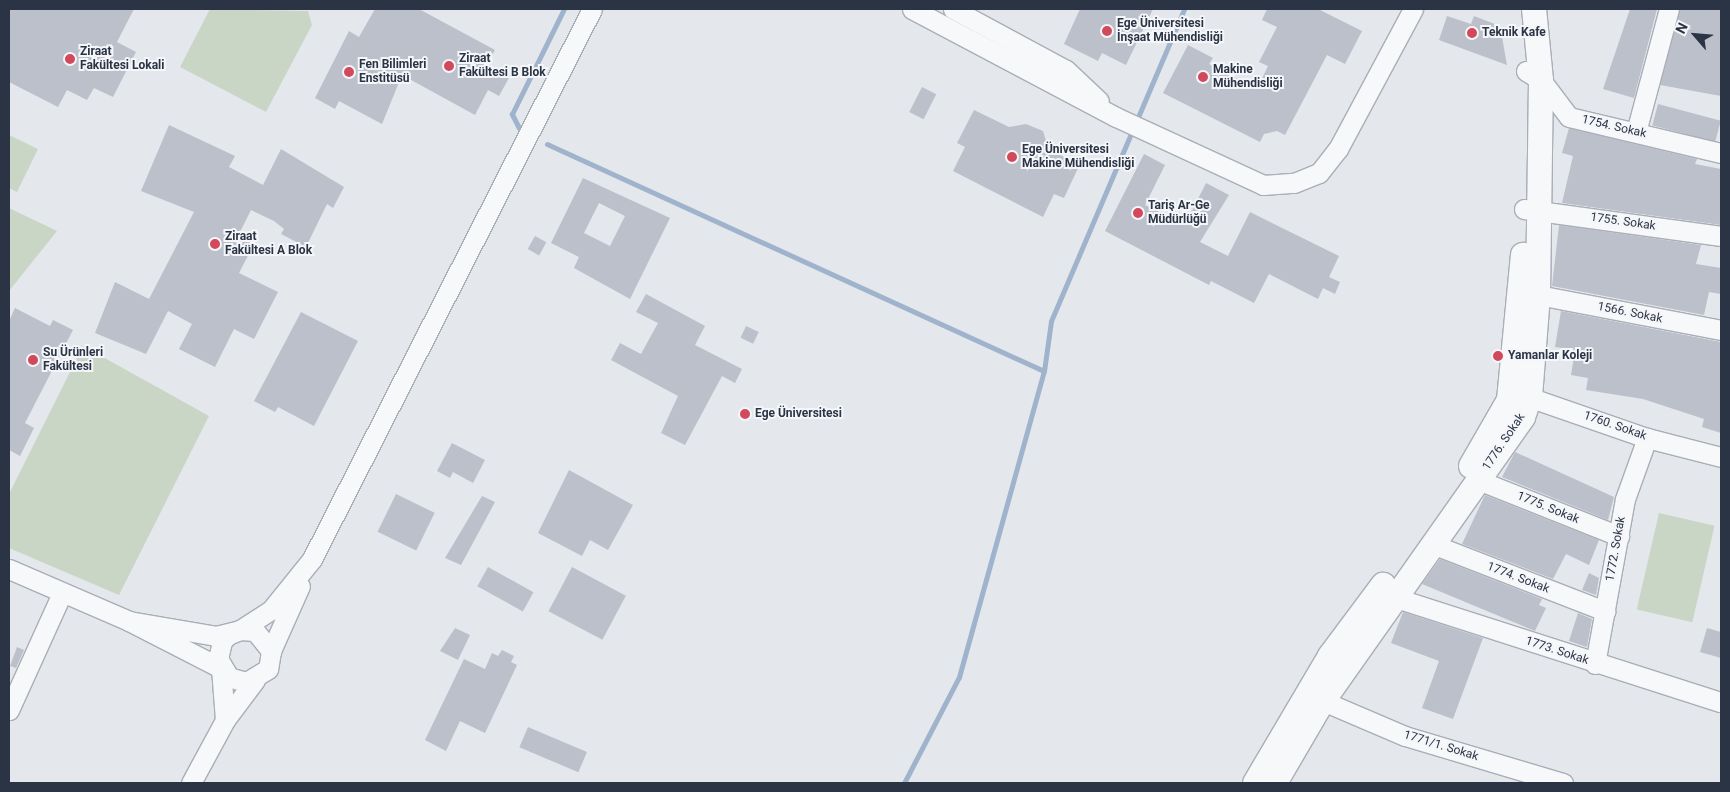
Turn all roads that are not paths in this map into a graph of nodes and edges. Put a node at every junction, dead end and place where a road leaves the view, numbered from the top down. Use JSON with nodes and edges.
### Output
{"nodes":[{"id":1,"x":592,"y":9,"type":"edge"},
{"id":2,"x":912,"y":9,"type":"edge"},
{"id":3,"x":1413,"y":9,"type":"edge"},
{"id":4,"x":1523,"y":9,"type":"edge"},
{"id":5,"x":1534,"y":9,"type":"edge"},
{"id":6,"x":1669,"y":9,"type":"edge"},
{"id":7,"x":960,"y":13,"type":"edge"},
{"id":8,"x":958,"y":34,"type":"junction"},
{"id":9,"x":1534,"y":76,"type":"junction"},
{"id":10,"x":1126,"y":122,"type":"junction"},
{"id":11,"x":1636,"y":132,"type":"junction"},
{"id":12,"x":1721,"y":152,"type":"edge"},
{"id":13,"x":1530,"y":209,"type":"junction"},
{"id":14,"x":1721,"y":236,"type":"edge"},
{"id":15,"x":1538,"y":295,"type":"junction"},
{"id":16,"x":1721,"y":330,"type":"edge"},
{"id":17,"x":1520,"y":394,"type":"junction"},
{"id":18,"x":1647,"y":438,"type":"junction"},
{"id":19,"x":1721,"y":457,"type":"edge"},
{"id":20,"x":1478,"y":480,"type":"junction"},
{"id":21,"x":1619,"y":536,"type":"junction"},
{"id":22,"x":1432,"y":544,"type":"junction"},
{"id":23,"x":312,"y":559,"type":"junction"},
{"id":24,"x":9,"y":569,"type":"edge"},
{"id":25,"x":62,"y":592,"type":"junction"},
{"id":26,"x":1393,"y":597,"type":"junction"},
{"id":27,"x":1605,"y":611,"type":"junction"},
{"id":28,"x":129,"y":621,"type":"junction"},
{"id":29,"x":240,"y":630,"type":"junction"},
{"id":30,"x":271,"y":651,"type":"junction"},
{"id":31,"x":1595,"y":664,"type":"junction"},
{"id":32,"x":221,"y":668,"type":"junction"},
{"id":33,"x":255,"y":680,"type":"junction"},
{"id":34,"x":1323,"y":701,"type":"junction"},
{"id":35,"x":1721,"y":702,"type":"edge"},
{"id":36,"x":9,"y":710,"type":"edge"},
{"id":37,"x":225,"y":720,"type":"junction"},
{"id":38,"x":191,"y":783,"type":"edge"},
{"id":39,"x":1255,"y":783,"type":"edge"},
{"id":40,"x":1275,"y":783,"type":"edge"},
{"id":41,"x":1563,"y":783,"type":"edge"}],
"edges":[{"from":1,"to":23,"type":"street"},
{"from":2,"to":8,"type":"street"},
{"from":3,"to":10,"type":"street"},
{"from":4,"to":9,"type":"street","name":"1776. Sokak"},
{"from":5,"to":9,"type":"street","name":"1776. Sokak"},
{"from":6,"to":11,"type":"street"},
{"from":7,"to":8,"type":"street"},
{"from":7,"to":10,"type":"street"},
{"from":8,"to":10,"type":"street"},
{"from":9,"to":11,"type":"street","name":"1754. Sokak"},
{"from":9,"to":13,"type":"street","name":"1776. Sokak"},
{"from":11,"to":12,"type":"street","name":"1754. Sokak"},
{"from":13,"to":14,"type":"street","name":"1755. Sokak"},
{"from":13,"to":15,"type":"street","name":"1776. Sokak"},
{"from":13,"to":17,"type":"street","name":"1776. Sokak"},
{"from":15,"to":16,"type":"street","name":"1566. Sokak"},
{"from":15,"to":17,"type":"street","name":"1776. Sokak"},
{"from":17,"to":18,"type":"street","name":"1760. Sokak"},
{"from":17,"to":20,"type":"street","name":"1776. Sokak"},
{"from":17,"to":39,"type":"street","name":"1776. Sokak"},
{"from":18,"to":19,"type":"street","name":"1760. Sokak"},
{"from":18,"to":21,"type":"street","name":"1772. Sokak"},
{"from":20,"to":21,"type":"street","name":"1775. Sokak"},
{"from":20,"to":22,"type":"street","name":"1776. Sokak"},
{"from":21,"to":27,"type":"street","name":"1772. Sokak"},
{"from":22,"to":26,"type":"street","name":"1776. Sokak"},
{"from":22,"to":27,"type":"street","name":"1774. Sokak"},
{"from":23,"to":29,"type":"street"},
{"from":23,"to":30,"type":"street"},
{"from":24,"to":25,"type":"street"},
{"from":25,"to":28,"type":"street"},
{"from":25,"to":36,"type":"street"},
{"from":26,"to":31,"type":"street","name":"1773. Sokak"},
{"from":26,"to":34,"type":"street","name":"1776. Sokak"},
{"from":27,"to":31,"type":"street","name":"1772. Sokak"},
{"from":28,"to":29,"type":"street"},
{"from":28,"to":32,"type":"street"},
{"from":29,"to":30,"type":"street"},
{"from":29,"to":32,"type":"street"},
{"from":30,"to":33,"type":"street"},
{"from":31,"to":35,"type":"street","name":"1773. Sokak"},
{"from":32,"to":33,"type":"street"},
{"from":32,"to":37,"type":"street"},
{"from":33,"to":37,"type":"street"},
{"from":34,"to":40,"type":"street","name":"1776. Sokak"},
{"from":34,"to":41,"type":"street","name":"1771/1. Sokak"},
{"from":37,"to":38,"type":"street"}]}
